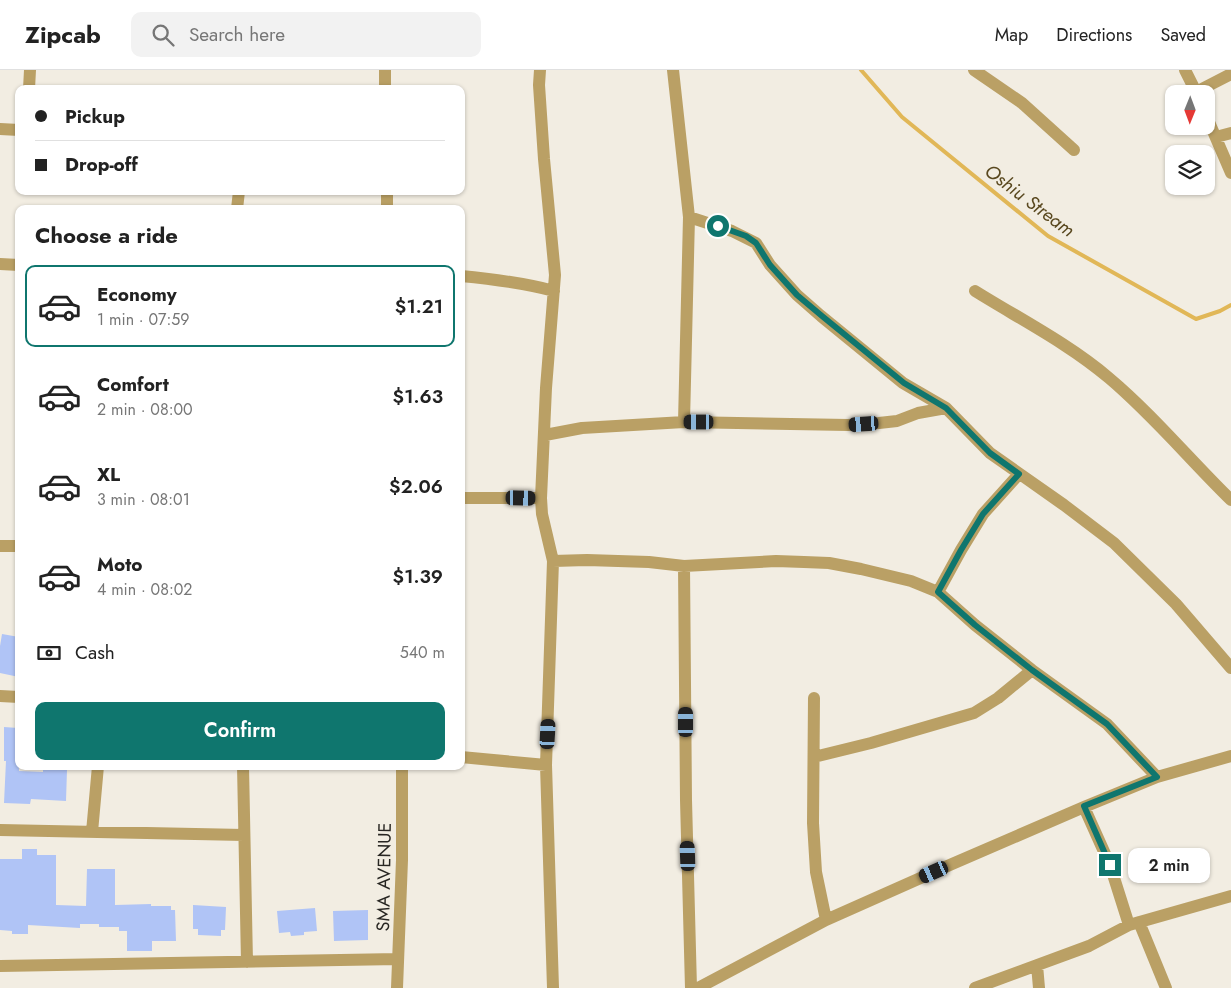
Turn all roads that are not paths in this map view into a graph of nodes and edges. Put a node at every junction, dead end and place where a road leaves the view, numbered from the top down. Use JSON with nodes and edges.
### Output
{"nodes":[{"id":1,"x":30,"y":70,"type":"edge"},
{"id":2,"x":385,"y":70,"type":"edge"},
{"id":3,"x":540,"y":70,"type":"edge"},
{"id":4,"x":673,"y":70,"type":"edge"},
{"id":5,"x":974,"y":70,"type":"edge"},
{"id":6,"x":1185,"y":70,"type":"edge"},
{"id":7,"x":1231,"y":74,"type":"edge"},
{"id":8,"x":29,"y":85,"type":"edge"},
{"id":9,"x":385,"y":85,"type":"edge"},
{"id":10,"x":1193,"y":85,"type":"edge"},
{"id":11,"x":1211,"y":85,"type":"edge"},
{"id":12,"x":0,"y":129,"type":"edge"},
{"id":13,"x":15,"y":130,"type":"edge"},
{"id":14,"x":1231,"y":133,"type":"edge"},
{"id":15,"x":1216,"y":137,"type":"joint"},
{"id":16,"x":1074,"y":150,"type":"dead end"},
{"id":17,"x":1231,"y":172,"type":"edge"},
{"id":18,"x":689,"y":217,"type":"junction"},
{"id":19,"x":0,"y":264,"type":"edge"},
{"id":20,"x":15,"y":265,"type":"edge"},
{"id":21,"x":465,"y":276,"type":"edge"},
{"id":22,"x":554,"y":291,"type":"junction"},
{"id":23,"x":975,"y":291,"type":"dead end"},
{"id":24,"x":946,"y":408,"type":"junction"},
{"id":25,"x":684,"y":422,"type":"junction"},
{"id":26,"x":545,"y":436,"type":"junction"},
{"id":27,"x":1019,"y":474,"type":"junction"},
{"id":28,"x":465,"y":498,"type":"edge"},
{"id":29,"x":541,"y":498,"type":"junction"},
{"id":30,"x":1231,"y":500,"type":"edge"},
{"id":31,"x":0,"y":546,"type":"edge"},
{"id":32,"x":15,"y":546,"type":"edge"},
{"id":33,"x":553,"y":561,"type":"junction"},
{"id":34,"x":684,"y":566,"type":"junction"},
{"id":35,"x":938,"y":592,"type":"junction"},
{"id":36,"x":1231,"y":668,"type":"edge"},
{"id":37,"x":1032,"y":670,"type":"junction"},
{"id":38,"x":0,"y":696,"type":"edge"},
{"id":39,"x":15,"y":696,"type":"edge"},
{"id":40,"x":814,"y":698,"type":"dead end"},
{"id":41,"x":465,"y":756,"type":"edge"},
{"id":42,"x":1231,"y":756,"type":"edge"},
{"id":43,"x":814,"y":757,"type":"junction"},
{"id":44,"x":546,"y":765,"type":"junction"},
{"id":45,"x":98,"y":770,"type":"edge"},
{"id":46,"x":243,"y":770,"type":"edge"},
{"id":47,"x":402,"y":770,"type":"edge"},
{"id":48,"x":1157,"y":777,"type":"junction"},
{"id":49,"x":1084,"y":806,"type":"junction"},
{"id":50,"x":0,"y":830,"type":"edge"},
{"id":51,"x":92,"y":832,"type":"junction"},
{"id":52,"x":244,"y":835,"type":"junction"},
{"id":53,"x":1231,"y":896,"type":"edge"},
{"id":54,"x":826,"y":920,"type":"junction"},
{"id":55,"x":1134,"y":923,"type":"junction"},
{"id":56,"x":398,"y":959,"type":"junction"},
{"id":57,"x":247,"y":962,"type":"junction"},
{"id":58,"x":1037,"y":965,"type":"junction"},
{"id":59,"x":0,"y":966,"type":"edge"},
{"id":60,"x":397,"y":988,"type":"edge"},
{"id":61,"x":553,"y":988,"type":"edge"},
{"id":62,"x":691,"y":988,"type":"edge"},
{"id":63,"x":698,"y":988,"type":"edge"},
{"id":64,"x":974,"y":988,"type":"edge"},
{"id":65,"x":1039,"y":988,"type":"edge"},
{"id":66,"x":1166,"y":988,"type":"edge"}],
"edges":[{"from":1,"to":8,"type":"street"},
{"from":2,"to":9,"type":"street"},
{"from":3,"to":22,"type":"street"},
{"from":4,"to":18,"type":"street"},
{"from":5,"to":16,"type":"street"},
{"from":6,"to":10,"type":"street"},
{"from":7,"to":11,"type":"street"},
{"from":12,"to":13,"type":"street"},
{"from":14,"to":15,"type":"street"},
{"from":15,"to":17,"type":"street"},
{"from":18,"to":24,"type":"street"},
{"from":18,"to":25,"type":"street"},
{"from":19,"to":20,"type":"street"},
{"from":21,"to":22,"type":"street"},
{"from":22,"to":26,"type":"street"},
{"from":23,"to":30,"type":"street"},
{"from":24,"to":25,"type":"street"},
{"from":24,"to":27,"type":"street"},
{"from":25,"to":26,"type":"street"},
{"from":26,"to":29,"type":"street"},
{"from":27,"to":35,"type":"street"},
{"from":27,"to":36,"type":"street"},
{"from":28,"to":29,"type":"street"},
{"from":29,"to":33,"type":"street"},
{"from":31,"to":32,"type":"street"},
{"from":33,"to":34,"type":"street"},
{"from":33,"to":44,"type":"street"},
{"from":34,"to":35,"type":"street"},
{"from":34,"to":62,"type":"street"},
{"from":35,"to":37,"type":"street"},
{"from":37,"to":43,"type":"street"},
{"from":37,"to":48,"type":"street"},
{"from":38,"to":39,"type":"street"},
{"from":40,"to":43,"type":"street"},
{"from":41,"to":44,"type":"street"},
{"from":42,"to":48,"type":"street"},
{"from":43,"to":54,"type":"street"},
{"from":44,"to":61,"type":"street"},
{"from":45,"to":51,"type":"street"},
{"from":46,"to":52,"type":"street"},
{"from":47,"to":56,"type":"street","name":"SMA AVENUE"},
{"from":48,"to":49,"type":"street"},
{"from":49,"to":54,"type":"street"},
{"from":49,"to":55,"type":"street"},
{"from":50,"to":51,"type":"street"},
{"from":51,"to":52,"type":"street"},
{"from":52,"to":57,"type":"street"},
{"from":53,"to":55,"type":"street"},
{"from":54,"to":63,"type":"street"},
{"from":55,"to":58,"type":"street"},
{"from":55,"to":66,"type":"street"},
{"from":56,"to":57,"type":"street"},
{"from":56,"to":60,"type":"street","name":"SMA AVENUE"},
{"from":57,"to":59,"type":"street"},
{"from":58,"to":64,"type":"street"},
{"from":58,"to":65,"type":"street"}]}
